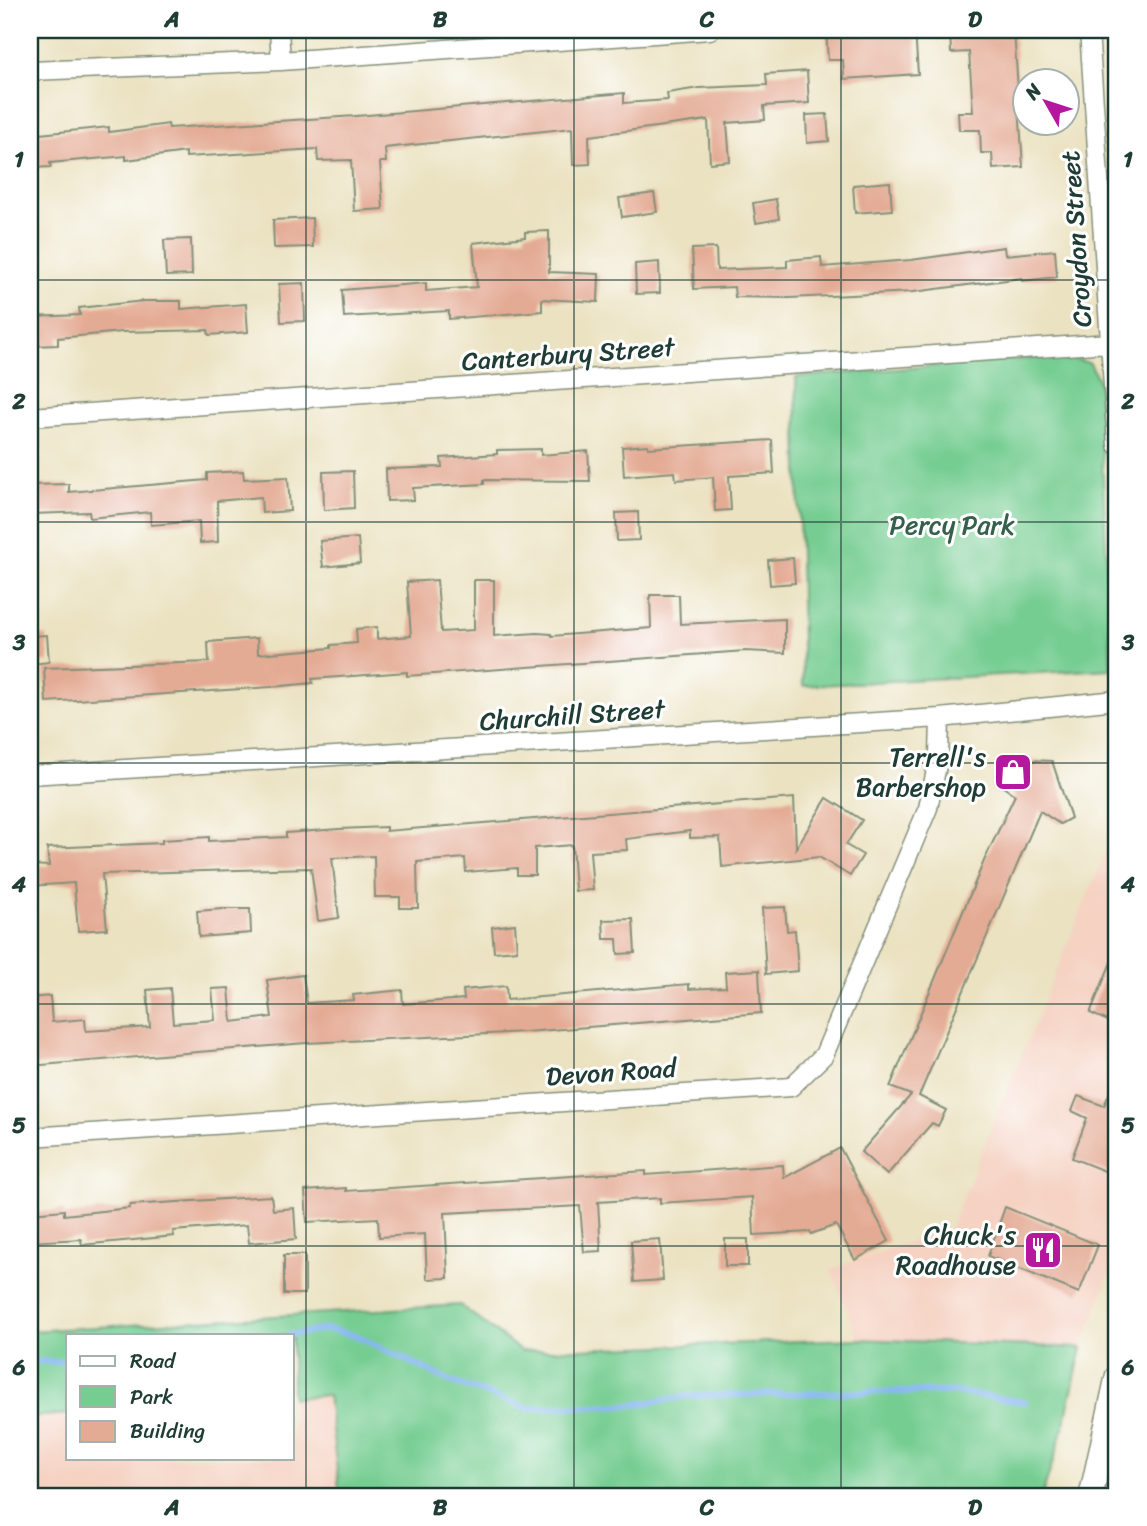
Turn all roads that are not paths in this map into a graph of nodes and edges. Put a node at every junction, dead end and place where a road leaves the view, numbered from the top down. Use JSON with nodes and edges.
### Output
{"nodes":[{"id":1,"x":279,"y":30,"type":"edge"},
{"id":2,"x":710,"y":30,"type":"edge"},
{"id":3,"x":1089,"y":30,"type":"edge"},
{"id":4,"x":281,"y":61,"type":"junction"},
{"id":5,"x":30,"y":71,"type":"edge"},
{"id":6,"x":1109,"y":343,"type":"junction"},
{"id":7,"x":30,"y":418,"type":"edge"},
{"id":8,"x":1117,"y":445,"type":"edge"},
{"id":9,"x":1117,"y":700,"type":"edge"},
{"id":10,"x":940,"y":718,"type":"junction"},
{"id":11,"x":30,"y":775,"type":"edge"},
{"id":12,"x":30,"y":1137,"type":"edge"},
{"id":13,"x":1117,"y":1377,"type":"edge"},
{"id":14,"x":1091,"y":1496,"type":"edge"}],
"edges":[{"from":1,"to":4,"type":"street"},
{"from":2,"to":4,"type":"street"},
{"from":3,"to":6,"type":"street","name":"Croydon Street"},
{"from":4,"to":5,"type":"street"},
{"from":6,"to":7,"type":"street","name":"Canterbury Street"},
{"from":6,"to":8,"type":"street","name":"Croydon Street"},
{"from":9,"to":10,"type":"street","name":"Churchill Street"},
{"from":10,"to":11,"type":"street","name":"Churchill Street"},
{"from":10,"to":12,"type":"street","name":"Devon Road"},
{"from":13,"to":14,"type":"main road"}]}
